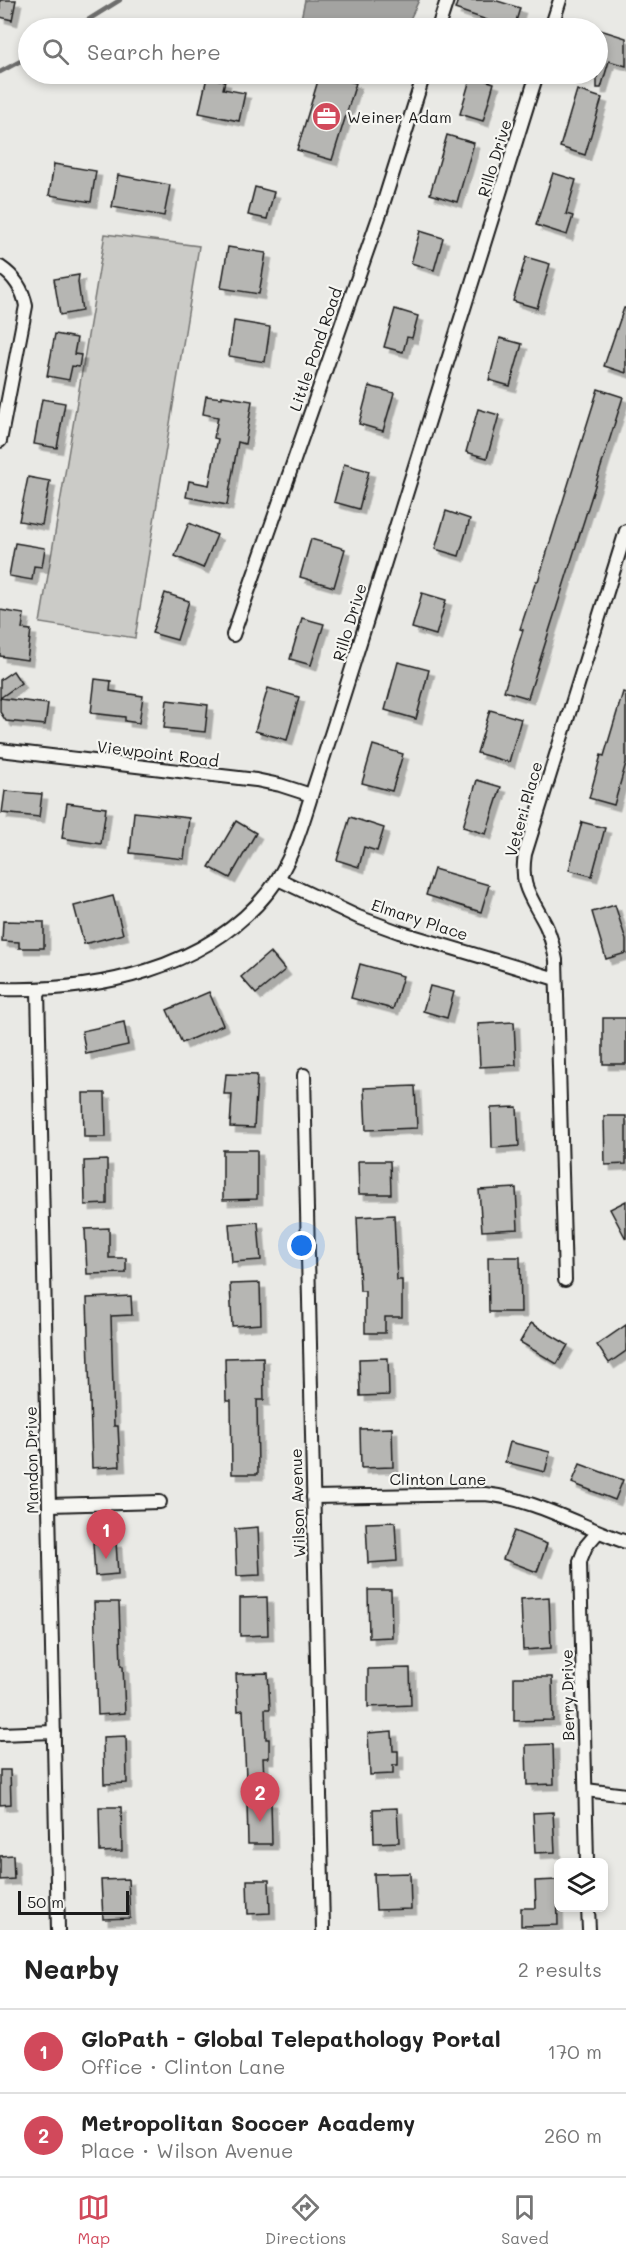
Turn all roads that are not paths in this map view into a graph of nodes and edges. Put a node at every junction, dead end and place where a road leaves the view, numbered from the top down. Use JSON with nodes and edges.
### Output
{"nodes":[{"id":1,"x":447,"y":0,"type":"edge"},
{"id":2,"x":560,"y":0,"type":"edge"},
{"id":3,"x":441,"y":18,"type":"edge"},
{"id":4,"x":554,"y":18,"type":"edge"},
{"id":5,"x":421,"y":84,"type":"edge"},
{"id":6,"x":534,"y":84,"type":"edge"},
{"id":7,"x":0,"y":267,"type":"edge"},
{"id":8,"x":0,"y":441,"type":"edge"},
{"id":9,"x":626,"y":531,"type":"edge"},
{"id":10,"x":233,"y":634,"type":"dead end"},
{"id":11,"x":0,"y":750,"type":"edge"},
{"id":12,"x":311,"y":795,"type":"junction"},
{"id":13,"x":278,"y":879,"type":"junction"},
{"id":14,"x":556,"y":979,"type":"junction"},
{"id":15,"x":0,"y":989,"type":"edge"},
{"id":16,"x":38,"y":989,"type":"junction"},
{"id":17,"x":304,"y":1075,"type":"dead end"},
{"id":18,"x":565,"y":1280,"type":"dead end"},
{"id":19,"x":313,"y":1497,"type":"junction"},
{"id":20,"x":160,"y":1502,"type":"dead end"},
{"id":21,"x":49,"y":1505,"type":"junction"},
{"id":22,"x":598,"y":1532,"type":"junction"},
{"id":23,"x":626,"y":1542,"type":"edge"},
{"id":24,"x":54,"y":1732,"type":"junction"},
{"id":25,"x":0,"y":1734,"type":"edge"},
{"id":26,"x":586,"y":1790,"type":"junction"},
{"id":27,"x":626,"y":1795,"type":"edge"},
{"id":28,"x":587,"y":1858,"type":"edge"},
{"id":29,"x":588,"y":1912,"type":"edge"},
{"id":30,"x":58,"y":1930,"type":"edge"},
{"id":31,"x":323,"y":1930,"type":"edge"},
{"id":32,"x":589,"y":1930,"type":"edge"}],
"edges":[{"from":1,"to":3,"type":"street"},
{"from":2,"to":4,"type":"street"},
{"from":5,"to":10,"type":"street","name":"Little Pond Road"},
{"from":6,"to":12,"type":"street","name":"Rillo Drive"},
{"from":7,"to":8,"type":"street"},
{"from":9,"to":14,"type":"street","name":"Veteri Place"},
{"from":11,"to":12,"type":"street","name":"Viewpoint Road"},
{"from":12,"to":13,"type":"street","name":"Rillo Drive"},
{"from":13,"to":14,"type":"street","name":"Elmary Place"},
{"from":13,"to":16,"type":"street","name":"Rillo Drive"},
{"from":14,"to":18,"type":"street","name":"Veteri Place"},
{"from":15,"to":16,"type":"street","name":"Rillo Drive"},
{"from":16,"to":21,"type":"street","name":"Mandon Drive"},
{"from":17,"to":19,"type":"street","name":"Wilson Avenue"},
{"from":19,"to":22,"type":"street","name":"Clinton Lane"},
{"from":19,"to":31,"type":"street","name":"Wilson Avenue"},
{"from":20,"to":21,"type":"street"},
{"from":21,"to":24,"type":"street","name":"Mandon Drive"},
{"from":22,"to":23,"type":"street","name":"Clinton Lane"},
{"from":22,"to":26,"type":"street","name":"Berry Drive"},
{"from":24,"to":25,"type":"street"},
{"from":24,"to":30,"type":"street","name":"Mandon Drive"},
{"from":26,"to":27,"type":"street"},
{"from":26,"to":28,"type":"street","name":"Berry Drive"},
{"from":29,"to":32,"type":"street"}]}
